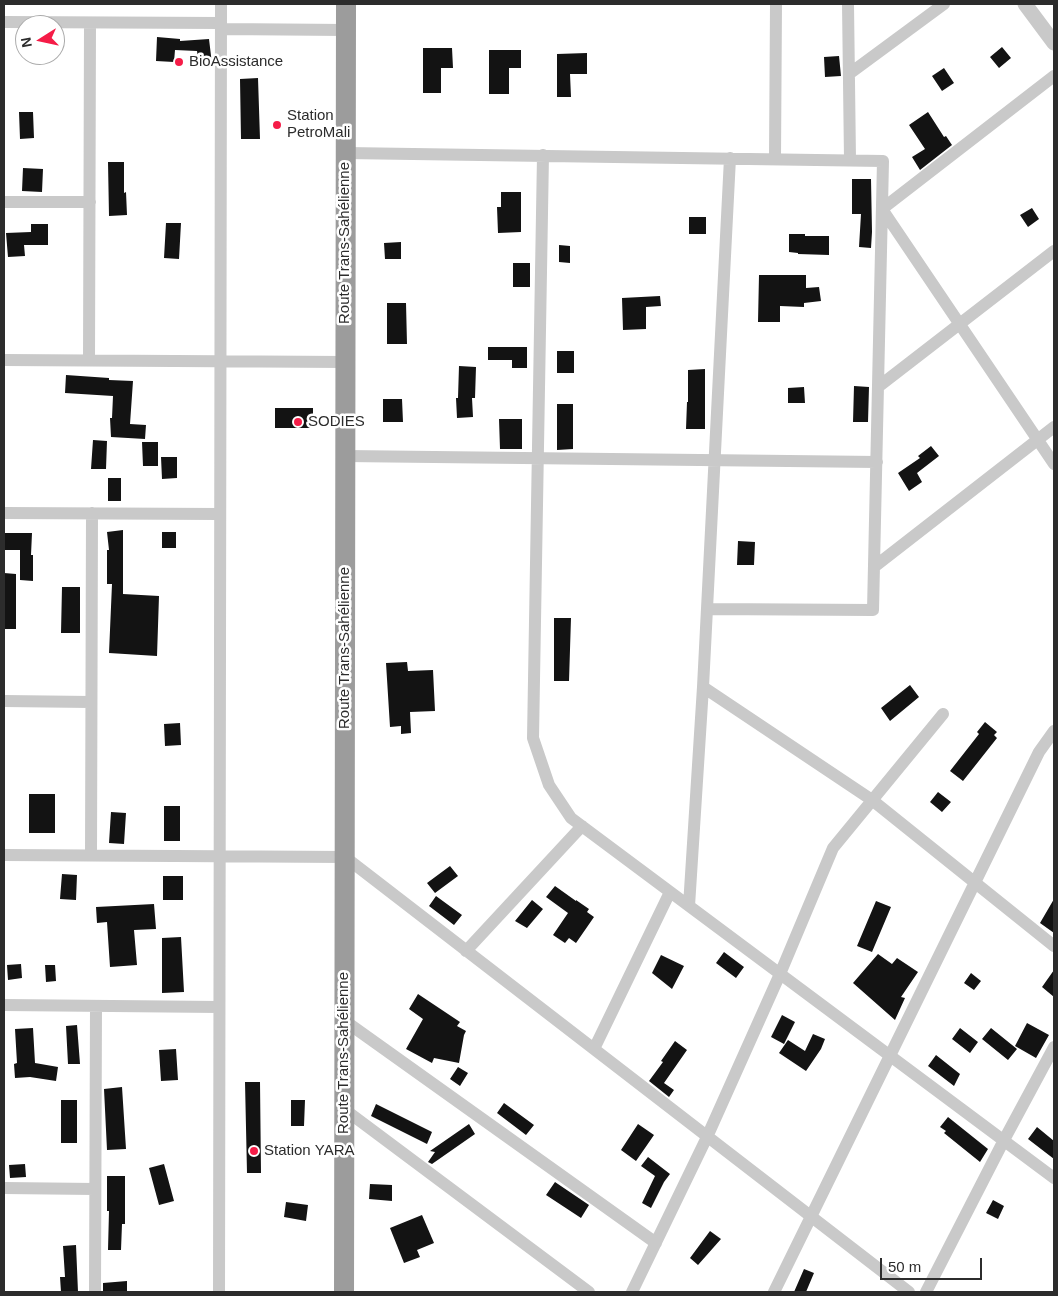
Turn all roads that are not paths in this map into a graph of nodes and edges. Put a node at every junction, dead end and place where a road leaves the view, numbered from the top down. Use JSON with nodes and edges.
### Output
{"nodes":[{"id":1,"x":221,"y":4,"type":"edge"},
{"id":2,"x":346,"y":4,"type":"edge"},
{"id":3,"x":776,"y":4,"type":"edge"},
{"id":4,"x":848,"y":4,"type":"edge"},
{"id":5,"x":944,"y":4,"type":"edge"},
{"id":6,"x":1025,"y":4,"type":"edge"},
{"id":7,"x":4,"y":22,"type":"edge"},
{"id":8,"x":90,"y":23,"type":"junction"},
{"id":9,"x":221,"y":26,"type":"junction"},
{"id":10,"x":346,"y":30,"type":"junction"},
{"id":11,"x":1054,"y":43,"type":"edge"},
{"id":12,"x":849,"y":74,"type":"junction"},
{"id":13,"x":1054,"y":76,"type":"edge"},
{"id":14,"x":346,"y":153,"type":"junction"},
{"id":15,"x":543,"y":156,"type":"junction"},
{"id":16,"x":730,"y":158,"type":"junction"},
{"id":17,"x":775,"y":158,"type":"junction"},
{"id":18,"x":850,"y":160,"type":"junction"},
{"id":19,"x":4,"y":202,"type":"edge"},
{"id":20,"x":90,"y":202,"type":"junction"},
{"id":21,"x":882,"y":209,"type":"junction"},
{"id":22,"x":1054,"y":251,"type":"edge"},
{"id":23,"x":960,"y":324,"type":"junction"},
{"id":24,"x":4,"y":360,"type":"edge"},
{"id":25,"x":89,"y":360,"type":"junction"},
{"id":26,"x":220,"y":361,"type":"junction"},
{"id":27,"x":345,"y":362,"type":"junction"},
{"id":28,"x":878,"y":387,"type":"junction"},
{"id":29,"x":1054,"y":427,"type":"edge"},
{"id":30,"x":1038,"y":440,"type":"junction"},
{"id":31,"x":345,"y":456,"type":"junction"},
{"id":32,"x":537,"y":458,"type":"junction"},
{"id":33,"x":715,"y":460,"type":"junction"},
{"id":34,"x":876,"y":462,"type":"junction"},
{"id":35,"x":1054,"y":464,"type":"edge"},
{"id":36,"x":4,"y":513,"type":"edge"},
{"id":37,"x":92,"y":513,"type":"junction"},
{"id":38,"x":220,"y":514,"type":"junction"},
{"id":39,"x":874,"y":567,"type":"junction"},
{"id":40,"x":707,"y":609,"type":"junction"},
{"id":41,"x":703,"y":687,"type":"junction"},
{"id":42,"x":4,"y":701,"type":"edge"},
{"id":43,"x":91,"y":702,"type":"junction"},
{"id":44,"x":943,"y":714,"type":"dead end"},
{"id":45,"x":1054,"y":731,"type":"edge"},
{"id":46,"x":872,"y":800,"type":"junction"},
{"id":47,"x":582,"y":826,"type":"junction"},
{"id":48,"x":4,"y":855,"type":"edge"},
{"id":49,"x":91,"y":855,"type":"junction"},
{"id":50,"x":220,"y":856,"type":"junction"},
{"id":51,"x":345,"y":857,"type":"junction"},
{"id":52,"x":975,"y":882,"type":"junction"},
{"id":53,"x":670,"y":892,"type":"junction"},
{"id":54,"x":689,"y":906,"type":"junction"},
{"id":55,"x":1054,"y":946,"type":"edge"},
{"id":56,"x":466,"y":951,"type":"junction"},
{"id":57,"x":780,"y":974,"type":"junction"},
{"id":58,"x":4,"y":1006,"type":"edge"},
{"id":59,"x":96,"y":1006,"type":"junction"},
{"id":60,"x":219,"y":1007,"type":"junction"},
{"id":61,"x":345,"y":1021,"type":"junction"},
{"id":62,"x":1054,"y":1047,"type":"edge"},
{"id":63,"x":594,"y":1050,"type":"junction"},
{"id":64,"x":889,"y":1055,"type":"junction"},
{"id":65,"x":344,"y":1109,"type":"junction"},
{"id":66,"x":707,"y":1137,"type":"junction"},
{"id":67,"x":1004,"y":1140,"type":"junction"},
{"id":68,"x":1054,"y":1178,"type":"edge"},
{"id":69,"x":4,"y":1188,"type":"edge"},
{"id":70,"x":95,"y":1189,"type":"junction"},
{"id":71,"x":811,"y":1217,"type":"junction"},
{"id":72,"x":656,"y":1242,"type":"junction"},
{"id":73,"x":95,"y":1292,"type":"edge"},
{"id":74,"x":219,"y":1292,"type":"edge"},
{"id":75,"x":344,"y":1292,"type":"edge"},
{"id":76,"x":589,"y":1292,"type":"edge"},
{"id":77,"x":632,"y":1292,"type":"edge"},
{"id":78,"x":774,"y":1292,"type":"edge"},
{"id":79,"x":908,"y":1292,"type":"edge"},
{"id":80,"x":926,"y":1292,"type":"edge"}],
"edges":[{"from":1,"to":9,"type":"street"},
{"from":2,"to":10,"type":"highway","name":"Route Trans-Sahélienne"},
{"from":3,"to":17,"type":"street"},
{"from":4,"to":12,"type":"street"},
{"from":5,"to":12,"type":"street"},
{"from":6,"to":11,"type":"street"},
{"from":7,"to":8,"type":"street"},
{"from":8,"to":9,"type":"street"},
{"from":8,"to":20,"type":"street"},
{"from":9,"to":10,"type":"street"},
{"from":9,"to":26,"type":"street"},
{"from":10,"to":14,"type":"highway","name":"Route Trans-Sahélienne"},
{"from":12,"to":18,"type":"street"},
{"from":13,"to":21,"type":"street"},
{"from":14,"to":15,"type":"street"},
{"from":14,"to":27,"type":"highway","name":"Route Trans-Sahélienne"},
{"from":15,"to":16,"type":"street"},
{"from":15,"to":32,"type":"street"},
{"from":16,"to":17,"type":"street"},
{"from":16,"to":33,"type":"street"},
{"from":17,"to":18,"type":"street"},
{"from":18,"to":21,"type":"street"},
{"from":19,"to":20,"type":"street"},
{"from":20,"to":25,"type":"street"},
{"from":21,"to":23,"type":"street"},
{"from":21,"to":28,"type":"street"},
{"from":22,"to":23,"type":"street"},
{"from":23,"to":28,"type":"street"},
{"from":23,"to":30,"type":"street"},
{"from":24,"to":25,"type":"street"},
{"from":25,"to":26,"type":"street"},
{"from":26,"to":27,"type":"street"},
{"from":26,"to":38,"type":"street"},
{"from":27,"to":31,"type":"highway","name":"Route Trans-Sahélienne"},
{"from":28,"to":34,"type":"street"},
{"from":29,"to":30,"type":"street"},
{"from":30,"to":35,"type":"street"},
{"from":30,"to":39,"type":"street"},
{"from":31,"to":32,"type":"street"},
{"from":31,"to":51,"type":"highway","name":"Route Trans-Sahélienne"},
{"from":32,"to":33,"type":"street"},
{"from":32,"to":47,"type":"street"},
{"from":33,"to":34,"type":"street"},
{"from":33,"to":40,"type":"street"},
{"from":34,"to":39,"type":"street"},
{"from":36,"to":37,"type":"street"},
{"from":37,"to":38,"type":"street"},
{"from":37,"to":43,"type":"street"},
{"from":38,"to":50,"type":"street"},
{"from":39,"to":40,"type":"street"},
{"from":40,"to":41,"type":"street"},
{"from":41,"to":46,"type":"street"},
{"from":41,"to":54,"type":"street"},
{"from":42,"to":43,"type":"street"},
{"from":43,"to":49,"type":"street"},
{"from":44,"to":46,"type":"street"},
{"from":45,"to":52,"type":"street"},
{"from":46,"to":52,"type":"street"},
{"from":46,"to":57,"type":"street"},
{"from":47,"to":53,"type":"street"},
{"from":47,"to":56,"type":"street"},
{"from":48,"to":49,"type":"street"},
{"from":49,"to":50,"type":"street"},
{"from":50,"to":51,"type":"street"},
{"from":50,"to":60,"type":"street"},
{"from":51,"to":56,"type":"street"},
{"from":51,"to":61,"type":"highway","name":"Route Trans-Sahélienne"},
{"from":52,"to":55,"type":"street"},
{"from":52,"to":64,"type":"street"},
{"from":53,"to":54,"type":"street"},
{"from":53,"to":63,"type":"street"},
{"from":54,"to":57,"type":"street"},
{"from":56,"to":63,"type":"street"},
{"from":57,"to":64,"type":"street"},
{"from":57,"to":66,"type":"street"},
{"from":58,"to":59,"type":"street"},
{"from":59,"to":60,"type":"street"},
{"from":59,"to":70,"type":"street"},
{"from":60,"to":74,"type":"street"},
{"from":61,"to":65,"type":"highway","name":"Route Trans-Sahélienne"},
{"from":61,"to":72,"type":"street"},
{"from":62,"to":67,"type":"street"},
{"from":63,"to":66,"type":"street"},
{"from":64,"to":67,"type":"street"},
{"from":64,"to":71,"type":"street"},
{"from":65,"to":75,"type":"highway","name":"Route Trans-Sahélienne"},
{"from":65,"to":76,"type":"street"},
{"from":66,"to":71,"type":"street"},
{"from":66,"to":72,"type":"street"},
{"from":67,"to":68,"type":"street"},
{"from":67,"to":80,"type":"street"},
{"from":69,"to":70,"type":"street"},
{"from":70,"to":73,"type":"street"},
{"from":71,"to":78,"type":"street"},
{"from":71,"to":79,"type":"street"},
{"from":72,"to":77,"type":"street"}]}
